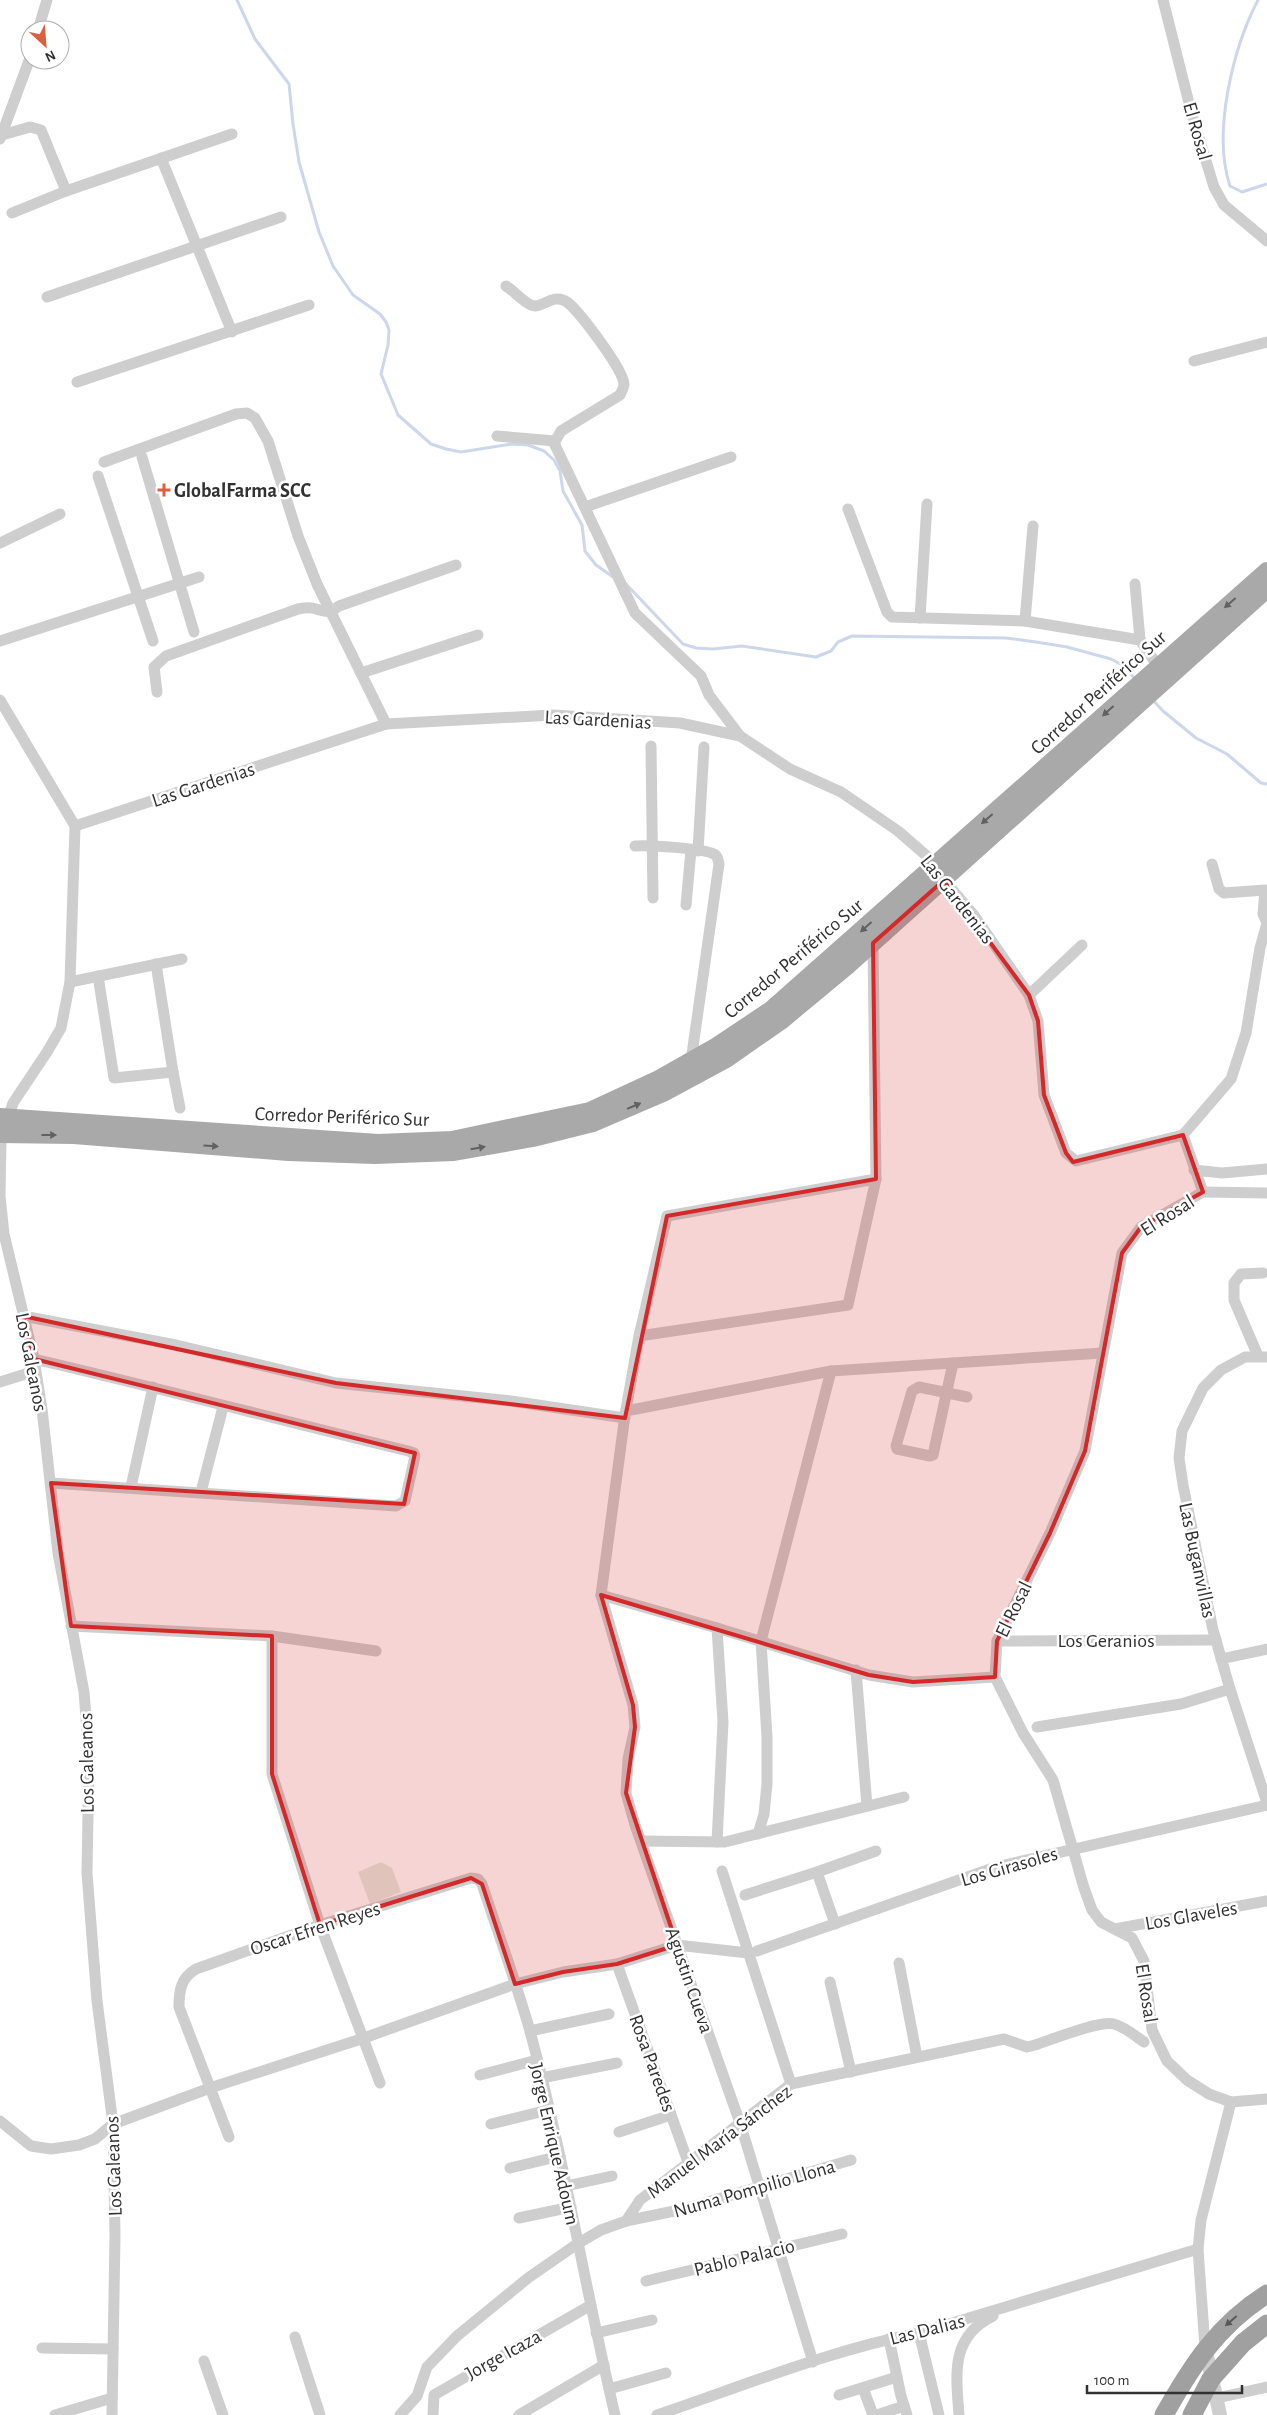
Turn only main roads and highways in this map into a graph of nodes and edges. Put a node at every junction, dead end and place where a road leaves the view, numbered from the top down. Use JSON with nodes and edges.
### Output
{"nodes":[{"id":1,"x":1267,"y":571,"type":"edge"},
{"id":2,"x":1267,"y":589,"type":"edge"},
{"id":3,"x":940,"y":872,"type":"junction"},
{"id":4,"x":3,"y":1126,"type":"edge"},
{"id":5,"x":1267,"y":2294,"type":"edge"},
{"id":6,"x":1267,"y":2324,"type":"edge"},
{"id":7,"x":1164,"y":2415,"type":"edge"},
{"id":8,"x":1192,"y":2415,"type":"edge"}],
"edges":[{"from":1,"to":3,"type":"main road","name":"Corredor Periférico Sur","one_way":true},
{"from":2,"to":3,"type":"main road","name":"Corredor Periférico Sur"},
{"from":3,"to":4,"type":"main road","name":"Corredor Periférico Sur","one_way":true},
{"from":4,"to":3,"type":"main road","name":"Corredor Periférico Sur","one_way":true},
{"from":5,"to":7,"type":"highway","one_way":true},
{"from":6,"to":8,"type":"highway"}]}
